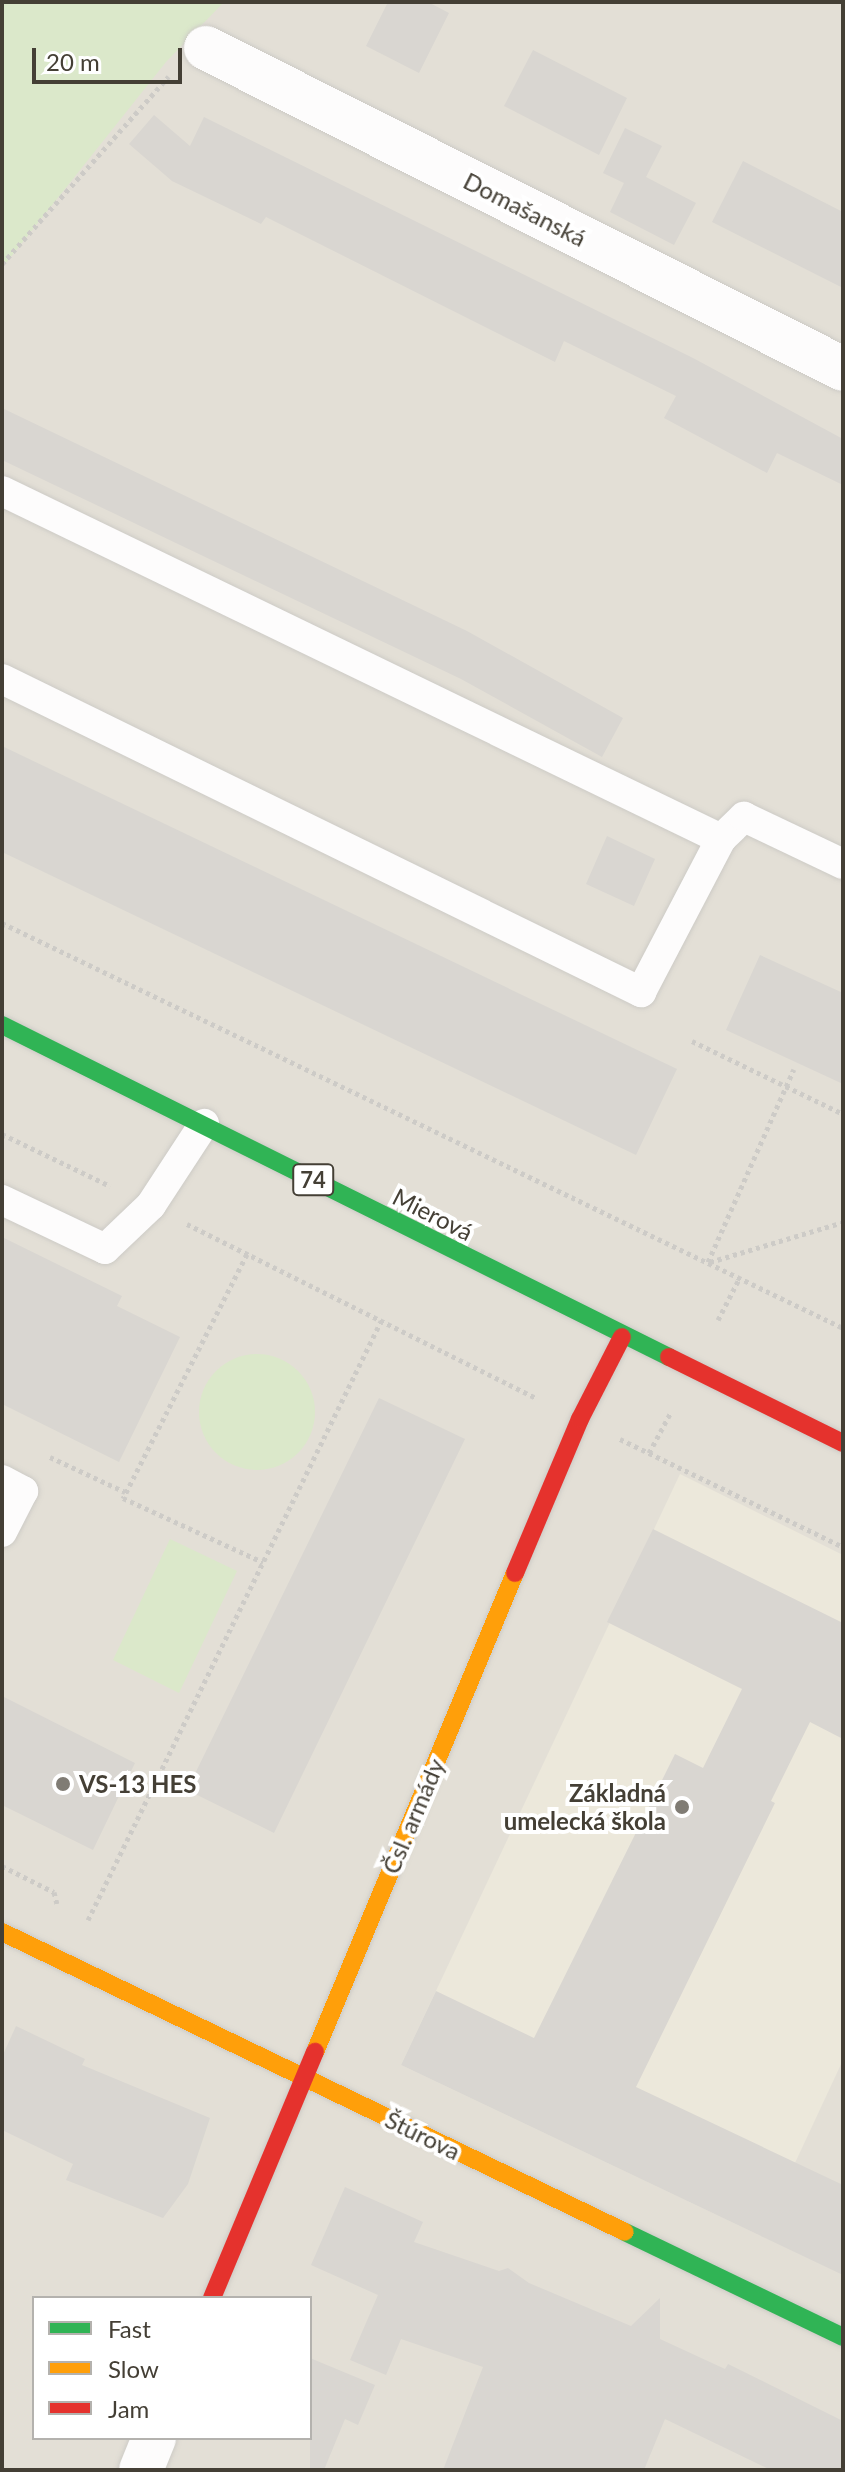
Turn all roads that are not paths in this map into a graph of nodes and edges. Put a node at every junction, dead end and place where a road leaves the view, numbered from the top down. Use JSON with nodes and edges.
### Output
{"nodes":[{"id":1,"x":206,"y":48,"type":"road end"},
{"id":2,"x":843,"y":369,"type":"edge"},
{"id":3,"x":2,"y":491,"type":"edge"},
{"id":4,"x":2,"y":679,"type":"edge"},
{"id":5,"x":721,"y":839,"type":"junction"},
{"id":6,"x":843,"y":864,"type":"edge"},
{"id":7,"x":2,"y":1025,"type":"edge"},
{"id":8,"x":204,"y":1124,"type":"junction"},
{"id":9,"x":2,"y":1200,"type":"edge"},
{"id":10,"x":622,"y":1337,"type":"junction"},
{"id":11,"x":843,"y":1443,"type":"edge"},
{"id":12,"x":2,"y":1480,"type":"edge"},
{"id":13,"x":2,"y":1532,"type":"edge"},
{"id":14,"x":2,"y":1932,"type":"edge"},
{"id":15,"x":303,"y":2077,"type":"junction"},
{"id":16,"x":213,"y":2296,"type":"edge"},
{"id":17,"x":843,"y":2337,"type":"edge"},
{"id":18,"x":153,"y":2440,"type":"edge"},
{"id":19,"x":141,"y":2470,"type":"edge"}],
"edges":[{"from":1,"to":2,"type":"street","name":"Domašanská"},
{"from":3,"to":5,"type":"lane"},
{"from":4,"to":5,"type":"lane"},
{"from":5,"to":6,"type":"lane"},
{"from":7,"to":8,"type":"street","name":"Mierová","number":"74"},
{"from":8,"to":9,"type":"lane"},
{"from":8,"to":10,"type":"street","name":"Mierová","number":"74"},
{"from":10,"to":11,"type":"street","name":"Mierová","number":"74"},
{"from":10,"to":15,"type":"street","name":"Čsl. armády"},
{"from":12,"to":13,"type":"lane"},
{"from":14,"to":15,"type":"street","name":"Štúrova"},
{"from":15,"to":16,"type":"street","name":"Čsl. armády"},
{"from":15,"to":17,"type":"street","name":"Štúrova"},
{"from":18,"to":19,"type":"street"}]}
